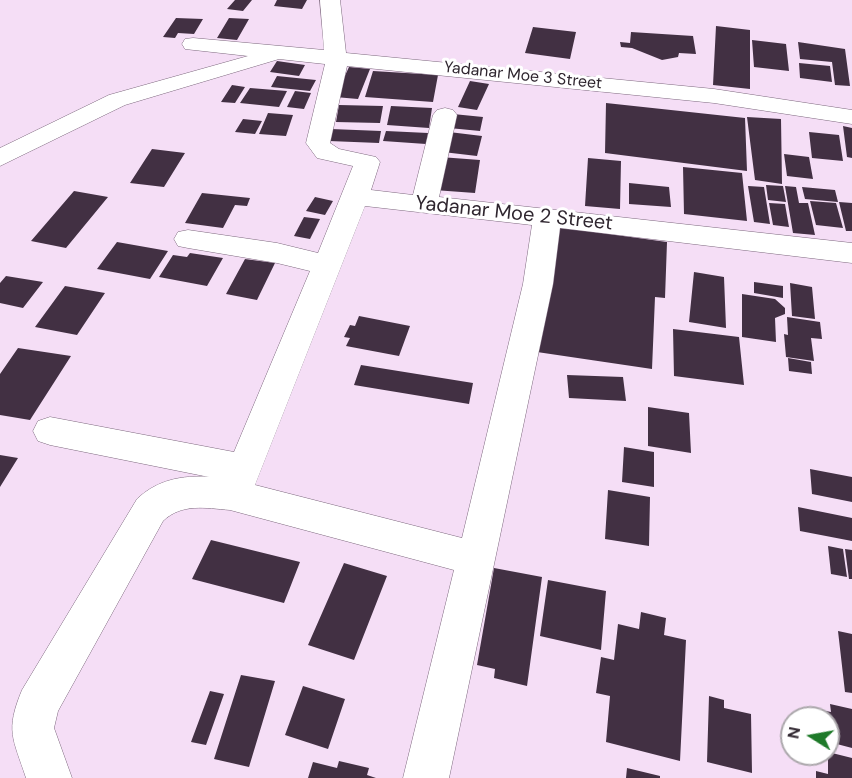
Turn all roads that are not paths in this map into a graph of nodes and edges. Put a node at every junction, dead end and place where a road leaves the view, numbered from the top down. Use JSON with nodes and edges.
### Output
{"nodes":[{"id":1,"x":330,"y":0,"type":"edge"},
{"id":2,"x":193,"y":44,"type":"dead end"},
{"id":3,"x":282,"y":52,"type":"junction"},
{"id":4,"x":337,"y":59,"type":"junction"},
{"id":5,"x":445,"y":115,"type":"dead end"},
{"id":6,"x":852,"y":117,"type":"edge"},
{"id":7,"x":0,"y":158,"type":"edge"},
{"id":8,"x":355,"y":197,"type":"junction"},
{"id":9,"x":424,"y":205,"type":"junction"},
{"id":10,"x":547,"y":218,"type":"junction"},
{"id":11,"x":188,"y":239,"type":"dead end"},
{"id":12,"x":852,"y":253,"type":"edge"},
{"id":13,"x":325,"y":265,"type":"junction"},
{"id":14,"x":50,"y":431,"type":"dead end"},
{"id":15,"x":237,"y":482,"type":"junction"},
{"id":16,"x":476,"y":559,"type":"junction"},
{"id":17,"x":49,"y":778,"type":"edge"},
{"id":18,"x":426,"y":778,"type":"edge"}],
"edges":[{"from":1,"to":4,"type":"street"},
{"from":2,"to":3,"type":"street","name":"Yadanar Moe 3 Street"},
{"from":3,"to":4,"type":"street","name":"Yadanar Moe 3 Street"},
{"from":3,"to":7,"type":"street"},
{"from":4,"to":6,"type":"street","name":"Yadanar Moe 3 Street"},
{"from":4,"to":8,"type":"street"},
{"from":5,"to":9,"type":"street"},
{"from":8,"to":9,"type":"street","name":"Yadanar Moe 2 Street"},
{"from":8,"to":13,"type":"street"},
{"from":9,"to":10,"type":"street","name":"Yadanar Moe 2 Street"},
{"from":10,"to":12,"type":"street","name":"Yadanar Moe 2 Street"},
{"from":10,"to":16,"type":"street"},
{"from":11,"to":13,"type":"street"},
{"from":13,"to":15,"type":"street"},
{"from":14,"to":15,"type":"street"},
{"from":15,"to":16,"type":"street"},
{"from":15,"to":17,"type":"street"},
{"from":16,"to":18,"type":"street"}]}
